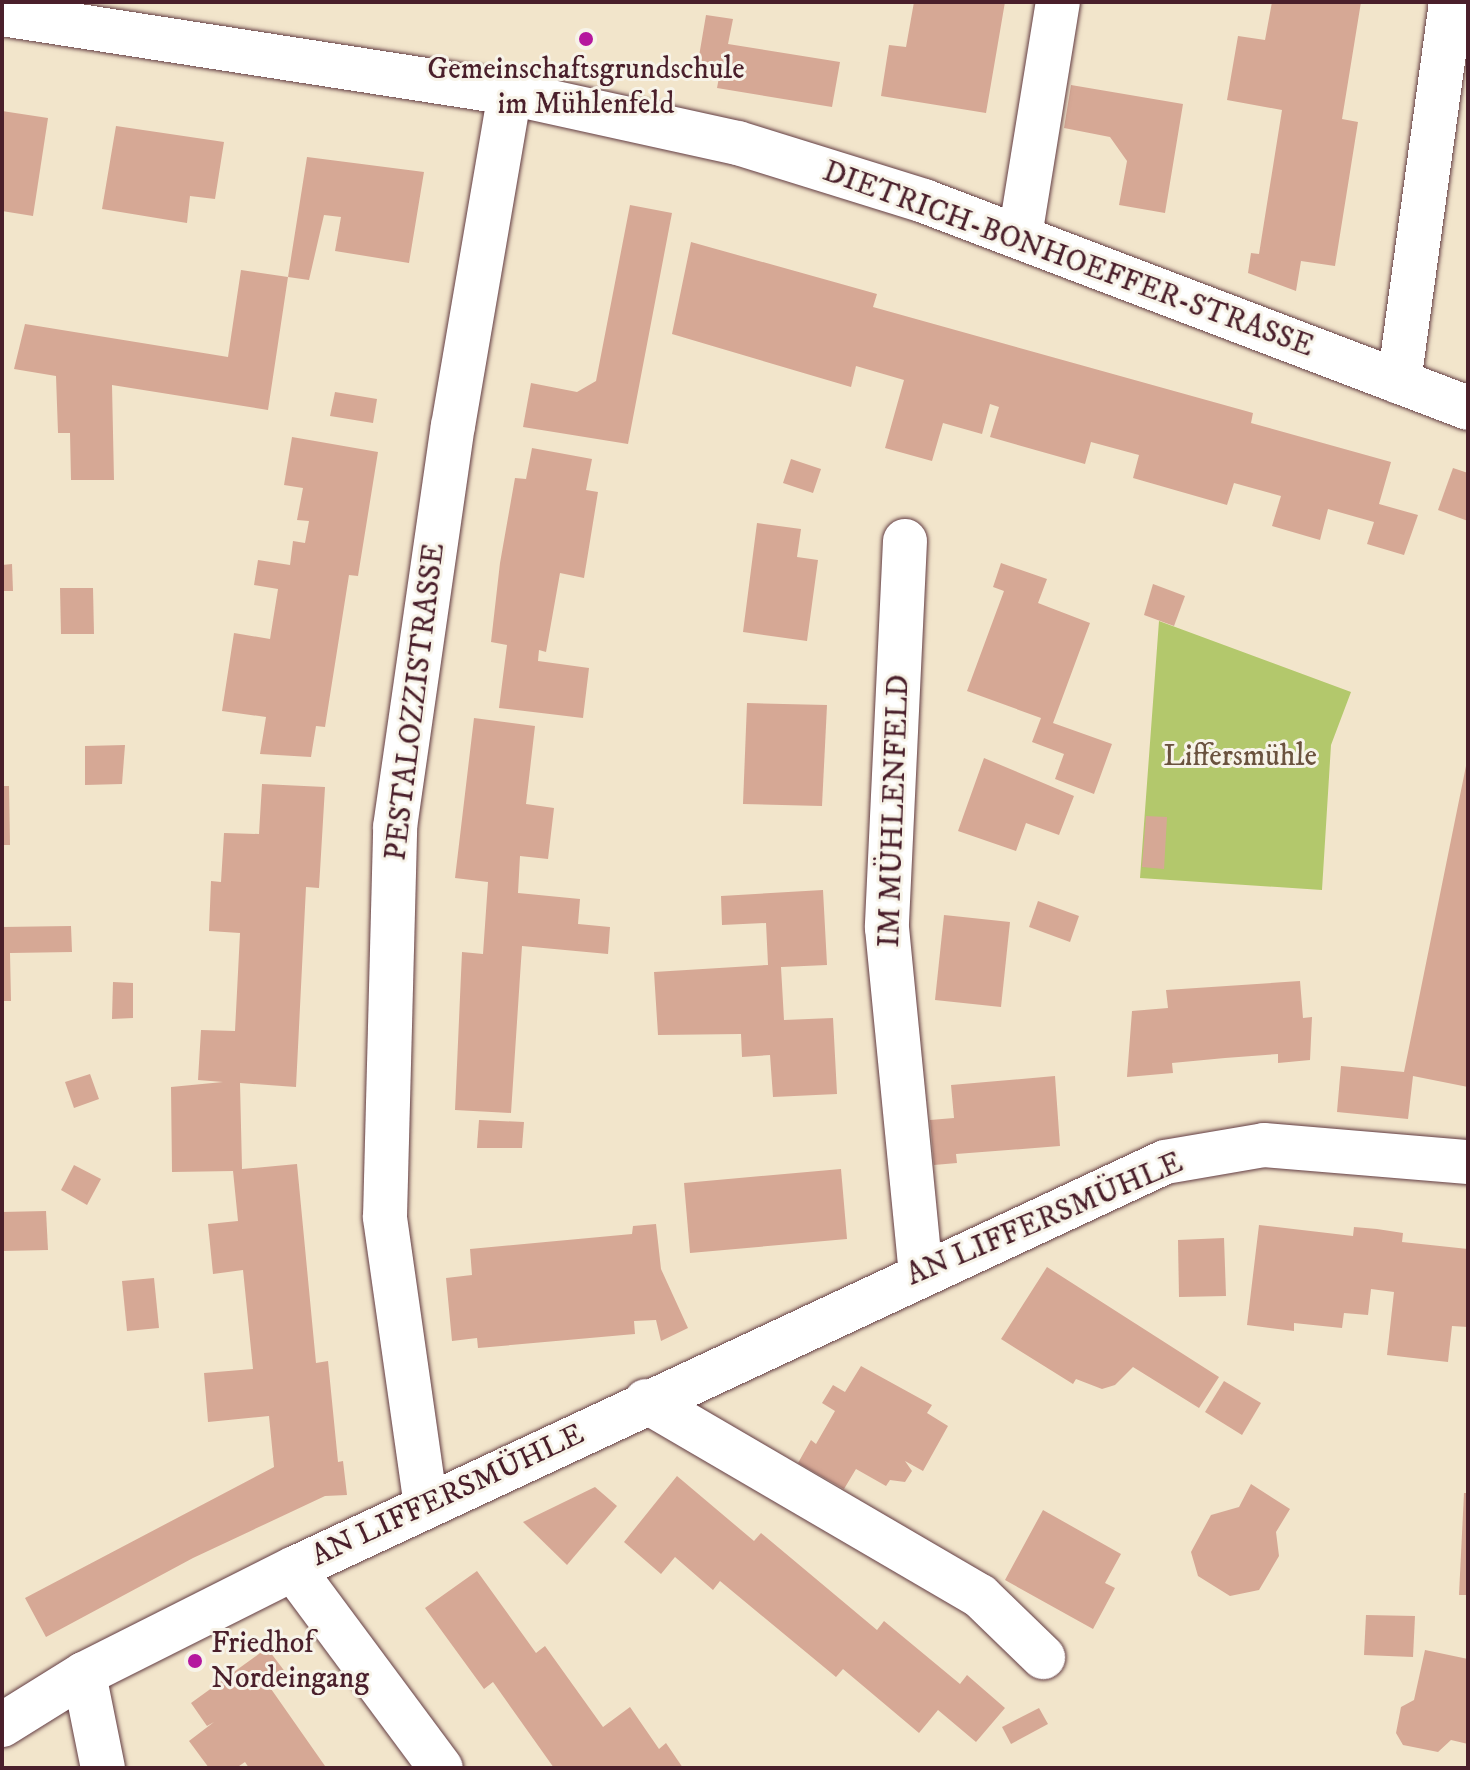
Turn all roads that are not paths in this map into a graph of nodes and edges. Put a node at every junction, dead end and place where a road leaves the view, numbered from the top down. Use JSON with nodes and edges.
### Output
{"nodes":[{"id":1,"x":1058,"y":2,"type":"edge"},
{"id":2,"x":1451,"y":2,"type":"edge"},
{"id":3,"x":2,"y":14,"type":"edge"},
{"id":4,"x":510,"y":93,"type":"junction"},
{"id":5,"x":1020,"y":236,"type":"junction"},
{"id":6,"x":1399,"y":382,"type":"junction"},
{"id":7,"x":1468,"y":408,"type":"edge"},
{"id":8,"x":905,"y":541,"type":"dead end"},
{"id":9,"x":1468,"y":1162,"type":"edge"},
{"id":10,"x":921,"y":1272,"type":"junction"},
{"id":11,"x":646,"y":1401,"type":"junction"},
{"id":12,"x":426,"y":1506,"type":"junction"},
{"id":13,"x":293,"y":1569,"type":"junction"},
{"id":14,"x":1043,"y":1657,"type":"dead end"},
{"id":15,"x":84,"y":1674,"type":"junction"},
{"id":16,"x":2,"y":1725,"type":"edge"},
{"id":17,"x":103,"y":1768,"type":"edge"},
{"id":18,"x":441,"y":1768,"type":"edge"}],
"edges":[{"from":1,"to":5,"type":"street"},
{"from":2,"to":6,"type":"street"},
{"from":3,"to":4,"type":"street","name":"DIETRICH-BONHOEFFER-STRASSE"},
{"from":4,"to":5,"type":"street","name":"DIETRICH-BONHOEFFER-STRASSE"},
{"from":4,"to":12,"type":"street","name":"PESTALOZZISTRASSE"},
{"from":5,"to":6,"type":"street","name":"DIETRICH-BONHOEFFER-STRASSE"},
{"from":6,"to":7,"type":"street","name":"DIETRICH-BONHOEFFER-STRASSE"},
{"from":8,"to":10,"type":"street","name":"IM MÜHLENFELD"},
{"from":9,"to":10,"type":"street","name":"AN LIFFERSMÜHLE"},
{"from":10,"to":11,"type":"street","name":"AN LIFFERSMÜHLE"},
{"from":11,"to":12,"type":"street","name":"AN LIFFERSMÜHLE"},
{"from":11,"to":14,"type":"street"},
{"from":12,"to":13,"type":"street","name":"AN LIFFERSMÜHLE"},
{"from":13,"to":15,"type":"street","name":"AN LIFFERSMÜHLE"},
{"from":13,"to":18,"type":"street","name":"AN LIFFERSMÜHLE"},
{"from":15,"to":16,"type":"street","name":"AN LIFFERSMÜHLE"},
{"from":15,"to":17,"type":"street"}]}
